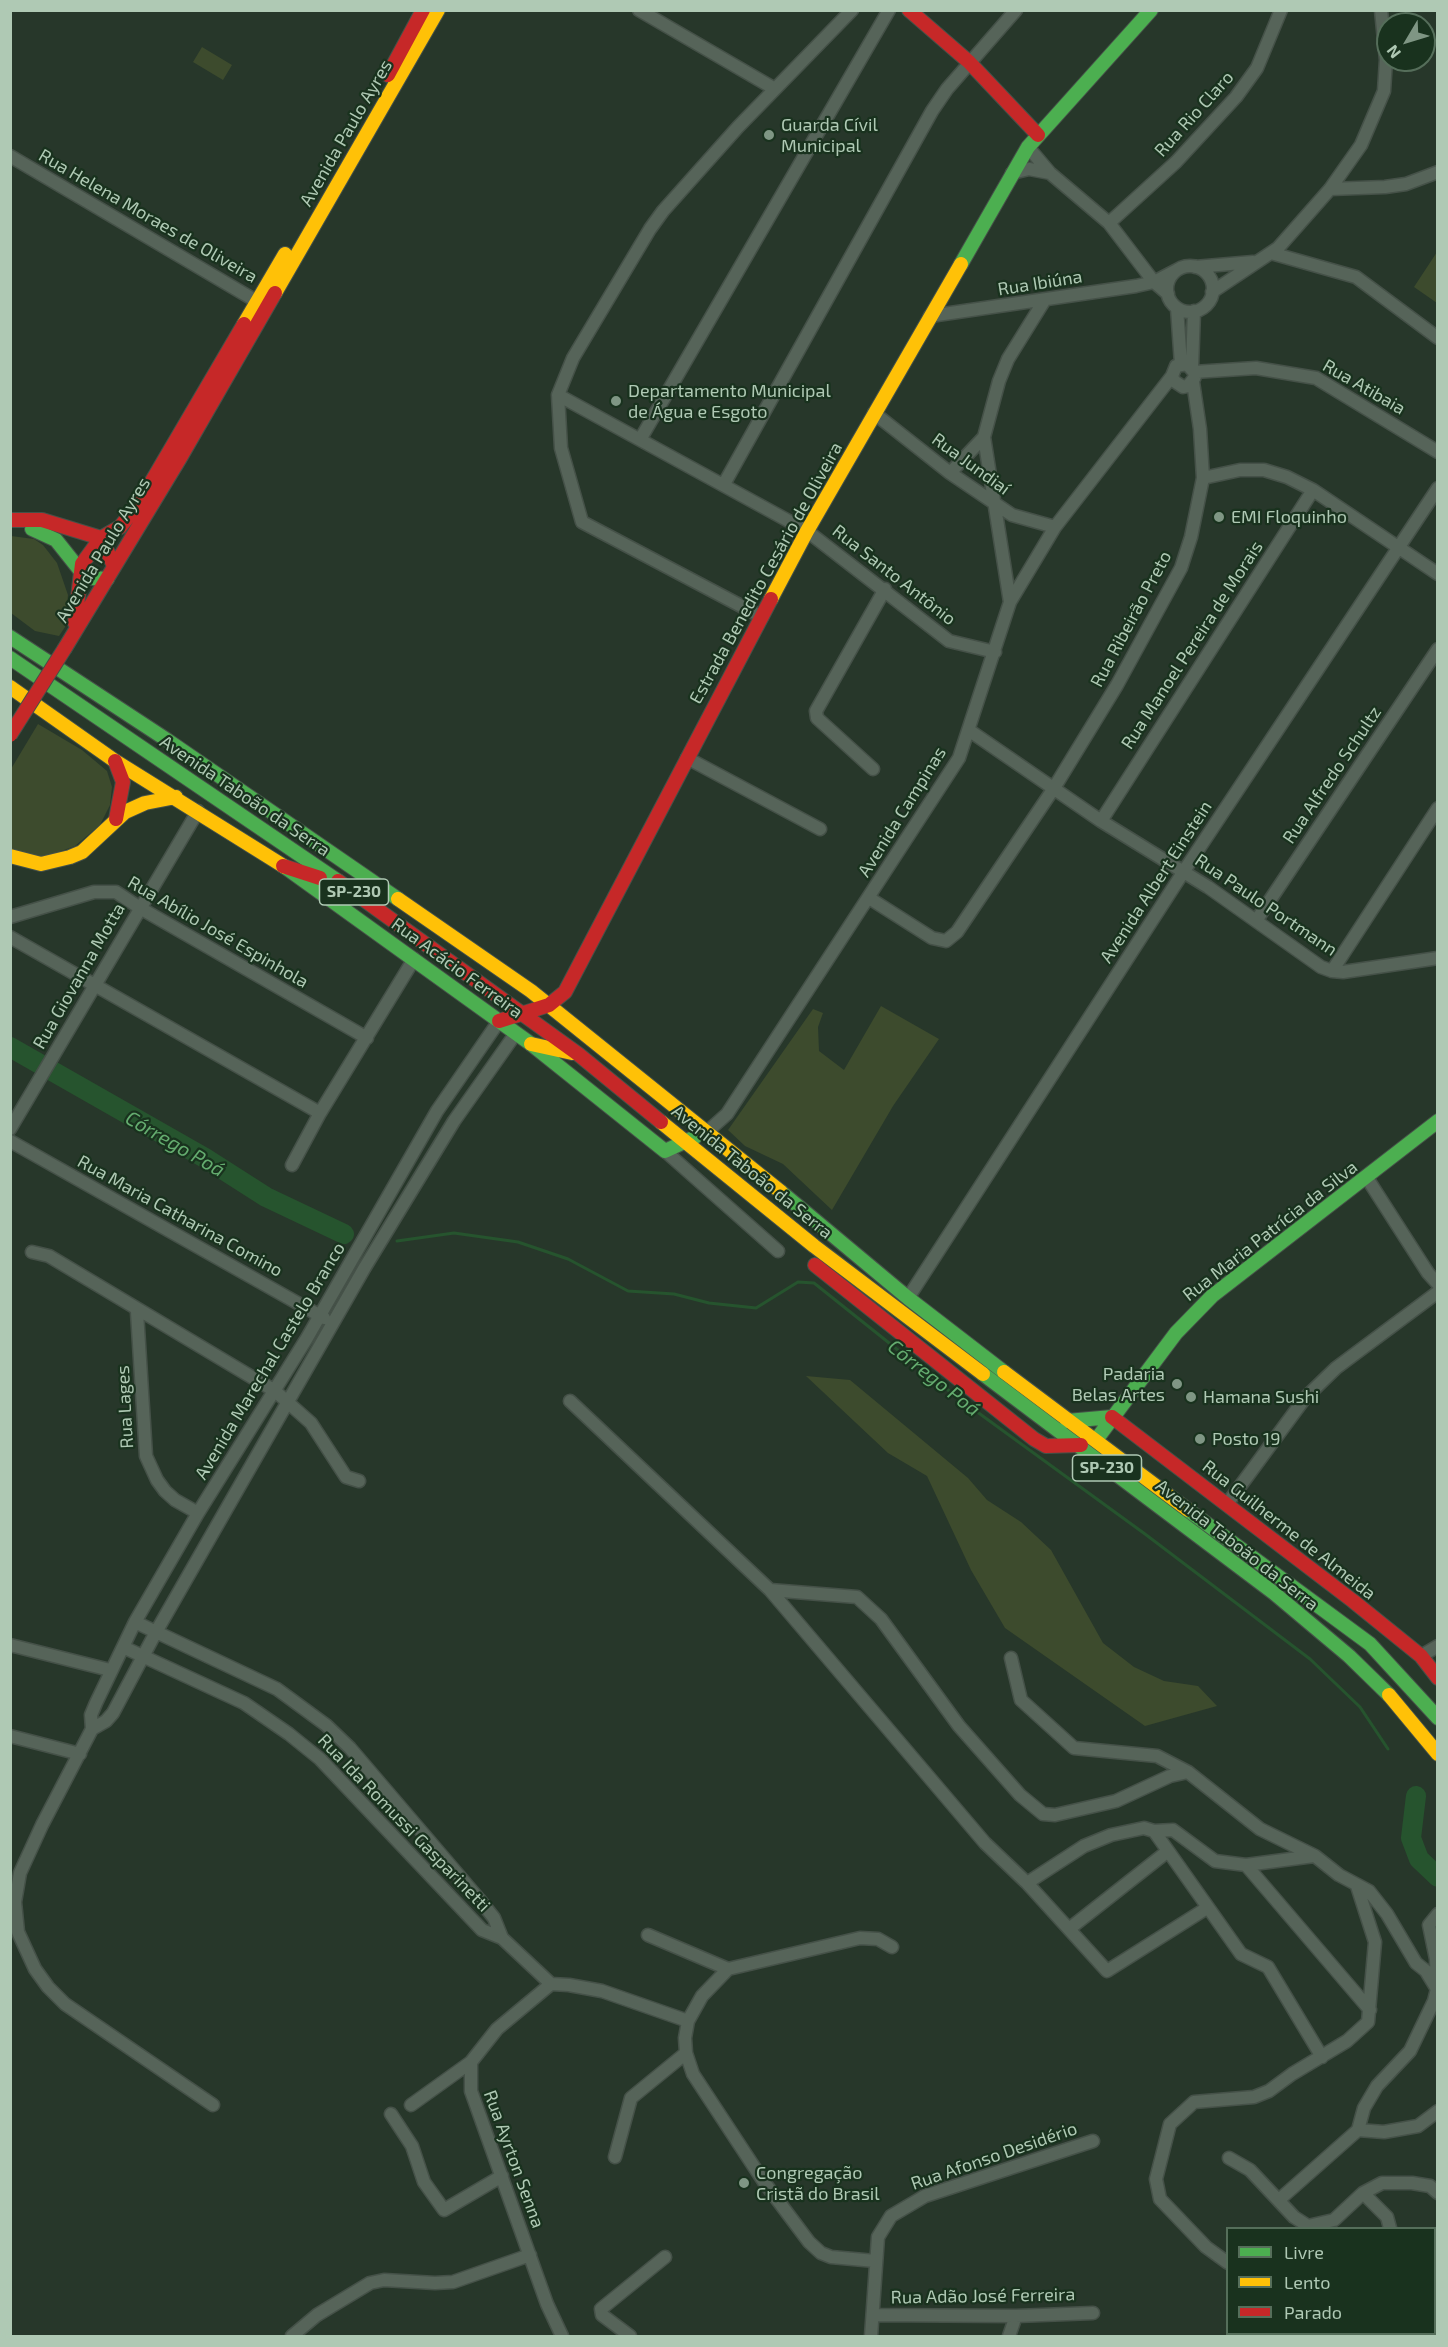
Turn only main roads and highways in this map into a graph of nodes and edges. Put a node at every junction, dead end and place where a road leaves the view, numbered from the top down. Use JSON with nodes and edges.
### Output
{"nodes":[{"id":1,"x":423,"y":10,"type":"edge"},
{"id":2,"x":428,"y":10,"type":"edge"},
{"id":3,"x":438,"y":10,"type":"edge"},
{"id":4,"x":909,"y":10,"type":"edge"},
{"id":5,"x":924,"y":10,"type":"edge"},
{"id":6,"x":1151,"y":10,"type":"edge"},
{"id":7,"x":423,"y":37,"type":"junction"},
{"id":8,"x":944,"y":38,"type":"junction"},
{"id":9,"x":1038,"y":135,"type":"junction"},
{"id":10,"x":307,"y":227,"type":"junction"},
{"id":11,"x":262,"y":304,"type":"junction"},
{"id":12,"x":10,"y":520,"type":"edge"},
{"id":13,"x":10,"y":529,"type":"edge"},
{"id":14,"x":101,"y":538,"type":"junction"},
{"id":15,"x":114,"y":566,"type":"junction"},
{"id":16,"x":80,"y":571,"type":"junction"},
{"id":17,"x":107,"y":579,"type":"junction"},
{"id":18,"x":14,"y":638,"type":"edge"},
{"id":19,"x":68,"y":643,"type":"junction"},
{"id":20,"x":10,"y":658,"type":"edge"},
{"id":21,"x":10,"y":687,"type":"edge"},
{"id":22,"x":10,"y":735,"type":"edge"},
{"id":23,"x":115,"y":761,"type":"junction"},
{"id":24,"x":145,"y":779,"type":"junction"},
{"id":25,"x":122,"y":794,"type":"junction"},
{"id":26,"x":176,"y":797,"type":"junction"},
{"id":27,"x":116,"y":819,"type":"junction"},
{"id":28,"x":10,"y":856,"type":"edge"},
{"id":29,"x":283,"y":866,"type":"junction"},
{"id":30,"x":372,"y":904,"type":"junction"},
{"id":31,"x":562,"y":996,"type":"junction"},
{"id":32,"x":549,"y":1005,"type":"junction"},
{"id":33,"x":524,"y":1013,"type":"junction"},
{"id":34,"x":565,"y":1017,"type":"junction"},
{"id":35,"x":499,"y":1021,"type":"junction"},
{"id":36,"x":531,"y":1044,"type":"junction"},
{"id":37,"x":578,"y":1054,"type":"junction"},
{"id":38,"x":1437,"y":1121,"type":"edge"},
{"id":39,"x":708,"y":1131,"type":"junction"},
{"id":40,"x":686,"y":1142,"type":"junction"},
{"id":41,"x":732,"y":1180,"type":"junction"},
{"id":42,"x":1112,"y":1417,"type":"junction"},
{"id":43,"x":1067,"y":1421,"type":"junction"},
{"id":44,"x":1096,"y":1440,"type":"junction"},
{"id":45,"x":1077,"y":1446,"type":"junction"},
{"id":46,"x":1227,"y":1504,"type":"junction"},
{"id":47,"x":1212,"y":1526,"type":"junction"},
{"id":48,"x":1203,"y":1540,"type":"junction"},
{"id":49,"x":1437,"y":1678,"type":"edge"},
{"id":50,"x":1433,"y":1709,"type":"edge"},
{"id":51,"x":1437,"y":1718,"type":"edge"},
{"id":52,"x":1437,"y":1754,"type":"edge"}],
"edges":[{"from":1,"to":10,"type":"main road","name":"Avenida Paulo Ayres"},
{"from":2,"to":7,"type":"main road"},
{"from":3,"to":7,"type":"main road","name":"Avenida Paulo Ayres"},
{"from":4,"to":8,"type":"main road"},
{"from":5,"to":8,"type":"main road"},
{"from":6,"to":9,"type":"main road","name":"Estrada Benedito Cesário de Oliveira"},
{"from":7,"to":10,"type":"main road","name":"Avenida Paulo Ayres"},
{"from":8,"to":9,"type":"main road"},
{"from":9,"to":31,"type":"main road","name":"Estrada Benedito Cesário de Oliveira"},
{"from":10,"to":11,"type":"main road","name":"Avenida Paulo Ayres"},
{"from":11,"to":14,"type":"main road","name":"Avenida Paulo Ayres"},
{"from":11,"to":15,"type":"main road","name":"Avenida Paulo Ayres"},
{"from":12,"to":14,"type":"main road"},
{"from":13,"to":16,"type":"main road"},
{"from":14,"to":15,"type":"main road"},
{"from":14,"to":16,"type":"main road","name":"Avenida Paulo Ayres"},
{"from":15,"to":17,"type":"main road","name":"Avenida Paulo Ayres"},
{"from":16,"to":17,"type":"main road"},
{"from":16,"to":19,"type":"main road","name":"Avenida Paulo Ayres"},
{"from":17,"to":19,"type":"main road","name":"Avenida Paulo Ayres"},
{"from":18,"to":32,"type":"main road","name":"Avenida Taboão da Serra","number":"SP-230"},
{"from":19,"to":22,"type":"main road","bridge":true},
{"from":20,"to":30,"type":"main road","name":"Avenida Taboão da Serra","number":"SP-230"},
{"from":21,"to":23,"type":"main road","name":"Rua Acácio Ferreira"},
{"from":23,"to":24,"type":"main road","name":"Rua Acácio Ferreira"},
{"from":23,"to":25,"type":"main road"},
{"from":24,"to":25,"type":"main road"},
{"from":24,"to":26,"type":"main road","name":"Rua Acácio Ferreira"},
{"from":25,"to":27,"type":"main road"},
{"from":26,"to":27,"type":"main road"},
{"from":26,"to":29,"type":"main road","name":"Rua Acácio Ferreira"},
{"from":27,"to":28,"type":"main road"},
{"from":29,"to":30,"type":"main road"},
{"from":29,"to":35,"type":"main road","name":"Rua Acácio Ferreira"},
{"from":30,"to":33,"type":"main road","name":"Avenida Taboão da Serra","number":"SP-230"},
{"from":31,"to":32,"type":"main road","name":"Estrada Benedito Cesário de Oliveira"},
{"from":31,"to":34,"type":"main road"},
{"from":32,"to":33,"type":"main road","name":"Estrada Benedito Cesário de Oliveira"},
{"from":32,"to":34,"type":"main road","name":"Avenida Taboão da Serra","number":"SP-230"},
{"from":33,"to":35,"type":"main road","name":"Estrada Benedito Cesário de Oliveira"},
{"from":33,"to":37,"type":"main road","name":"Avenida Taboão da Serra","number":"SP-230"},
{"from":34,"to":39,"type":"main road","name":"Avenida Taboão da Serra","number":"SP-230"},
{"from":35,"to":36,"type":"main road","name":"Rua Acácio Ferreira"},
{"from":36,"to":37,"type":"main road"},
{"from":36,"to":40,"type":"main road","name":"Rua Acácio Ferreira"},
{"from":37,"to":40,"type":"main road","name":"Avenida Taboão da Serra","number":"SP-230"},
{"from":38,"to":42,"type":"main road","name":"Rua Maria Patrícia da Silva"},
{"from":39,"to":40,"type":"main road"},
{"from":39,"to":43,"type":"main road","name":"Avenida Taboão da Serra","number":"SP-230"},
{"from":40,"to":41,"type":"main road","name":"Avenida Taboão da Serra","number":"SP-230"},
{"from":41,"to":45,"type":"main road","name":"Avenida Taboão da Serra","number":"SP-230"},
{"from":41,"to":45,"type":"main road"},
{"from":42,"to":43,"type":"main road"},
{"from":42,"to":44,"type":"main road","name":"Rua Maria Patrícia da Silva"},
{"from":42,"to":46,"type":"main road","name":"Rua Guilherme de Almeida"},
{"from":43,"to":44,"type":"main road","name":"Avenida Taboão da Serra","number":"SP-230"},
{"from":44,"to":45,"type":"main road"},
{"from":44,"to":47,"type":"main road","name":"Avenida Taboão da Serra","number":"SP-230"},
{"from":45,"to":48,"type":"main road","name":"Avenida Taboão da Serra","number":"SP-230"},
{"from":46,"to":47,"type":"main road"},
{"from":46,"to":49,"type":"main road","name":"Rua Guilherme de Almeida"},
{"from":47,"to":48,"type":"main road"},
{"from":47,"to":50,"type":"main road","name":"Avenida Taboão da Serra","number":"SP-230"},
{"from":48,"to":52,"type":"main road","name":"Avenida Taboão da Serra","number":"SP-230"},
{"from":50,"to":51,"type":"main road","name":"Avenida Taboão da Serra","number":"SP-230"}]}
